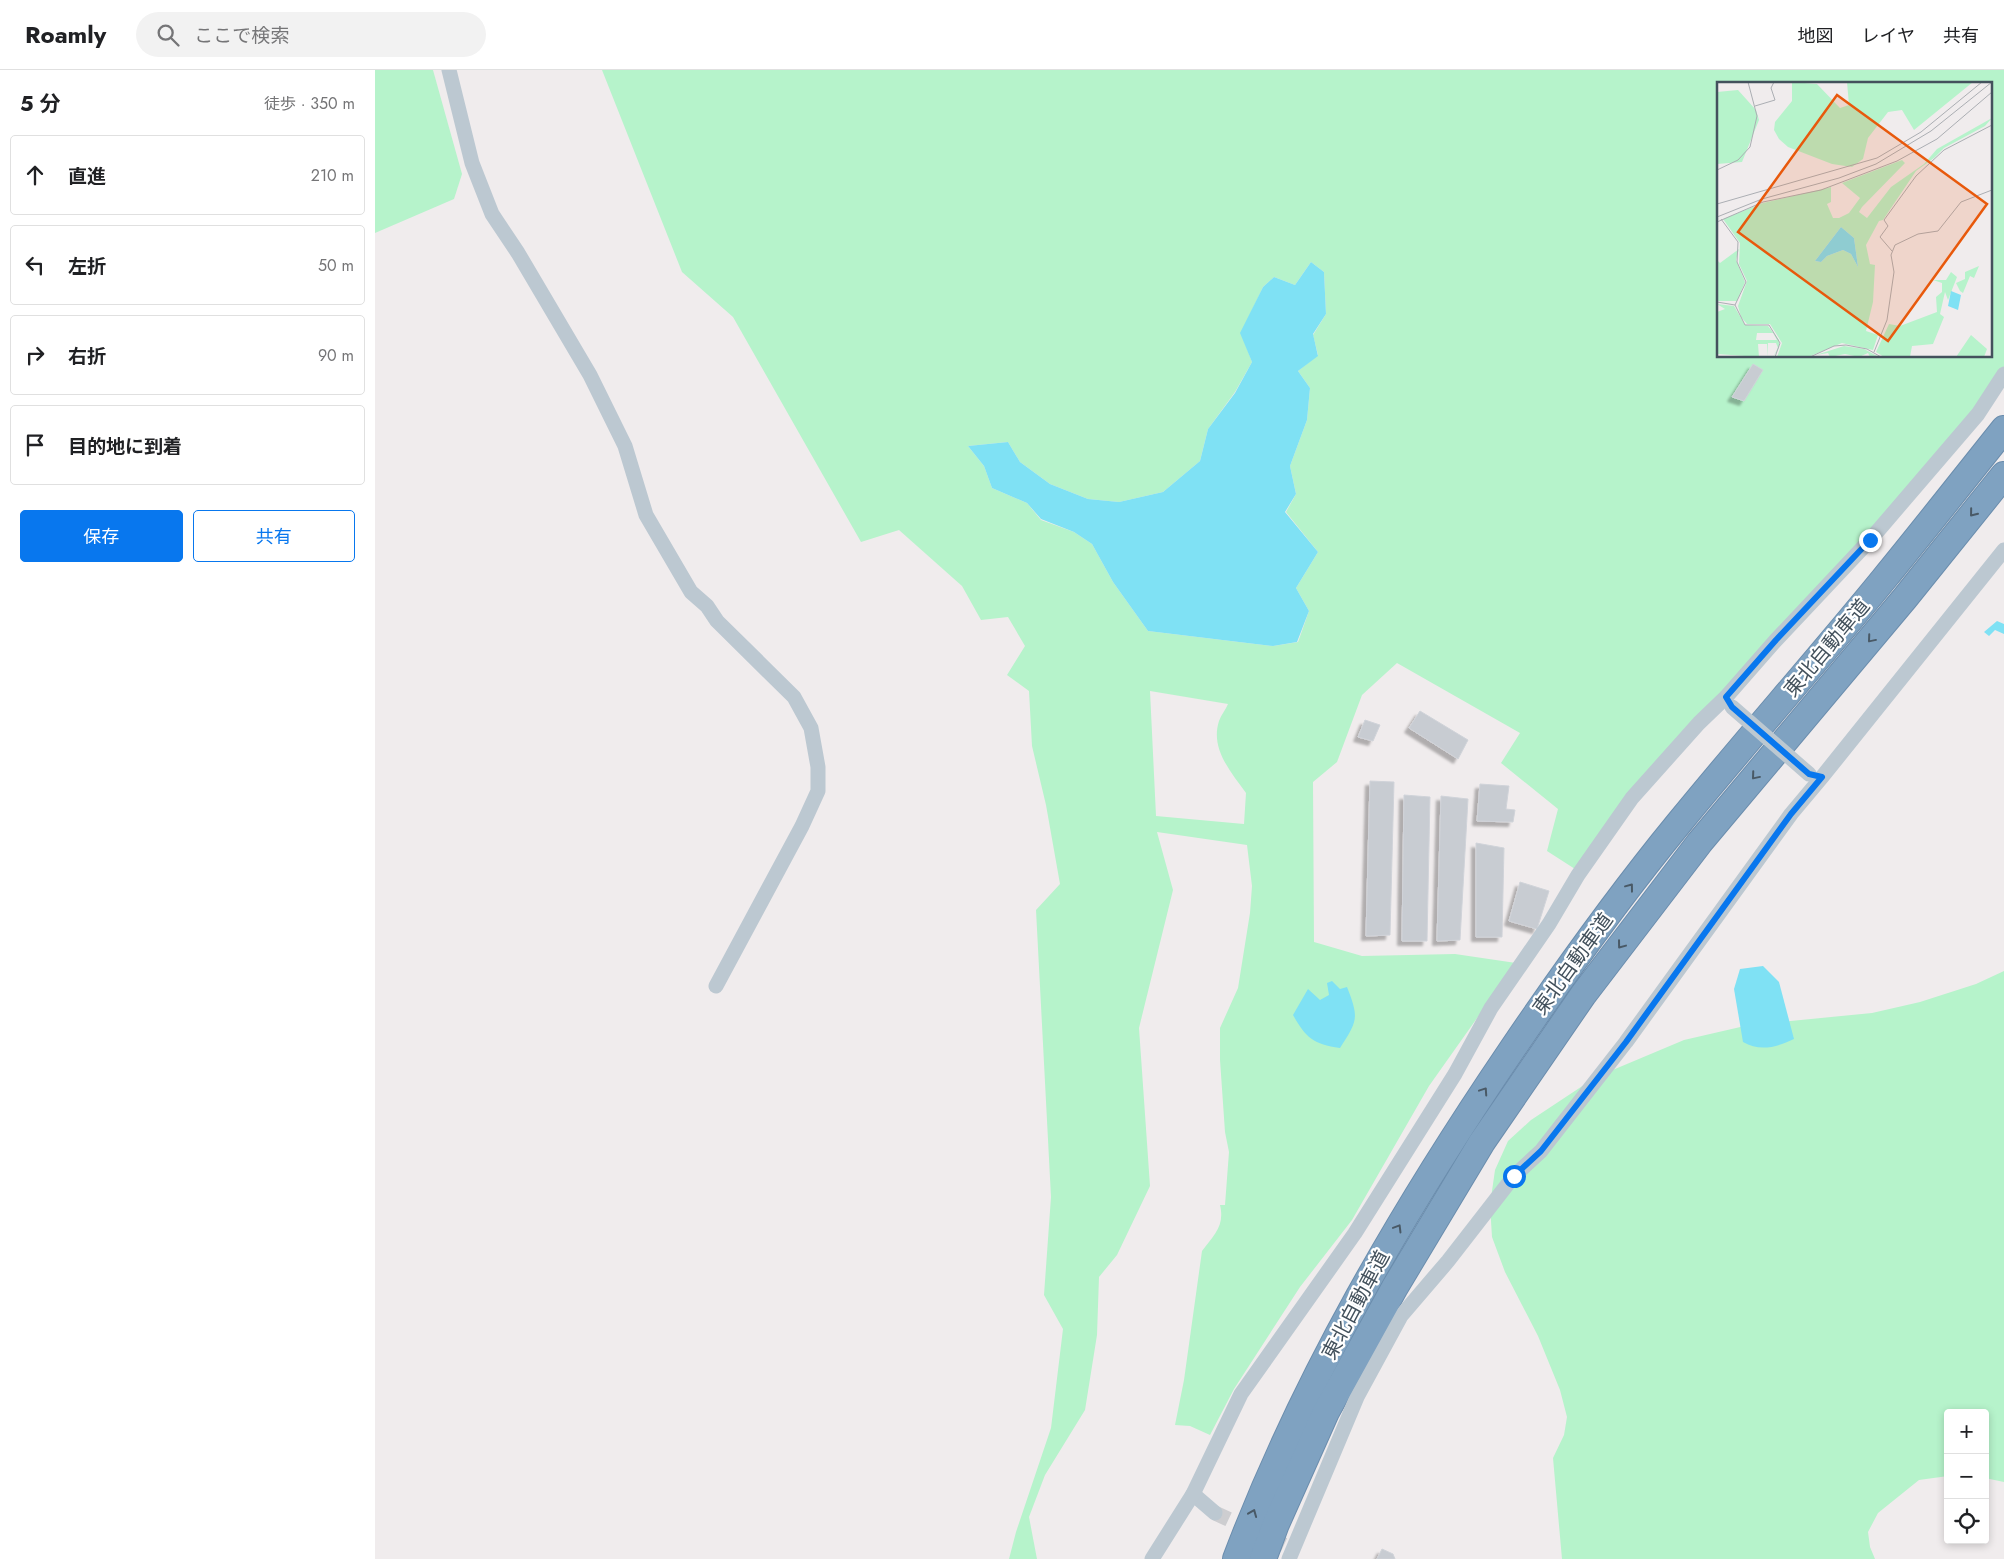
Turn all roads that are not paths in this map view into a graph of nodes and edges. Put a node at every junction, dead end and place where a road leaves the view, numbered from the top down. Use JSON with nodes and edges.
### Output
{"nodes":[{"id":1,"x":449,"y":70,"type":"edge"},
{"id":2,"x":2004,"y":374,"type":"edge"},
{"id":3,"x":2004,"y":429,"type":"edge"},
{"id":4,"x":2004,"y":475,"type":"edge"},
{"id":5,"x":2004,"y":550,"type":"edge"},
{"id":6,"x":1729,"y":702,"type":"junction"},
{"id":7,"x":1815,"y":775,"type":"junction"},
{"id":8,"x":716,"y":986,"type":"dead end"},
{"id":9,"x":1193,"y":1494,"type":"junction"},
{"id":10,"x":1215,"y":1513,"type":"tunnel mouth"},
{"id":11,"x":1282,"y":1554,"type":"edge"},
{"id":12,"x":1152,"y":1559,"type":"edge"},
{"id":13,"x":1236,"y":1559,"type":"edge"}],
"edges":[{"from":1,"to":8,"type":"street"},
{"from":2,"to":6,"type":"street"},
{"from":13,"to":3,"type":"highway","name":"東北自動車道","one_way":true},
{"from":4,"to":11,"type":"highway","name":"東北自動車道","one_way":true},
{"from":5,"to":7,"type":"street"},
{"from":6,"to":7,"type":"street","bridge":true},
{"from":6,"to":9,"type":"street"},
{"from":7,"to":11,"type":"street"},
{"from":9,"to":10,"type":"street"},
{"from":9,"to":12,"type":"street"}]}
